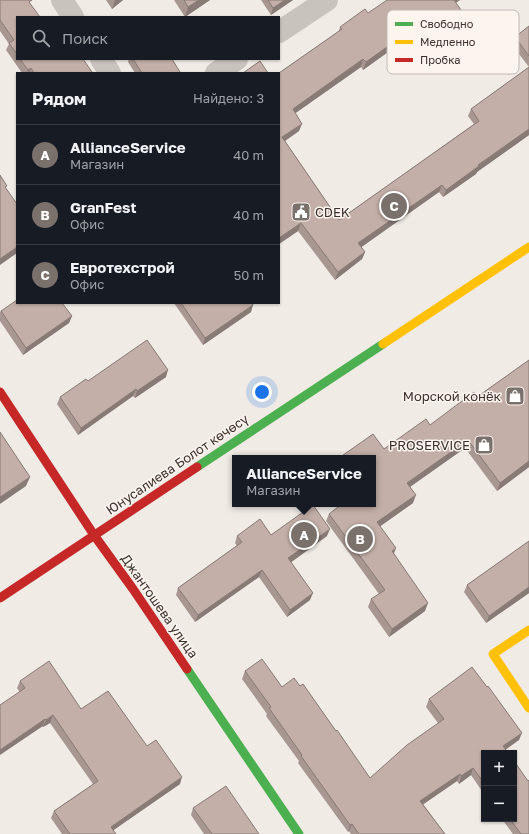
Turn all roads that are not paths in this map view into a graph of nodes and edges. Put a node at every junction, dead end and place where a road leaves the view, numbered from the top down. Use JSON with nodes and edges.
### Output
{"nodes":[{"id":1,"x":62,"y":0,"type":"edge"},
{"id":2,"x":327,"y":0,"type":"edge"},
{"id":3,"x":72,"y":16,"type":"edge"},
{"id":4,"x":280,"y":31,"type":"edge"},
{"id":5,"x":102,"y":60,"type":"edge"},
{"id":6,"x":236,"y":60,"type":"edge"},
{"id":7,"x":109,"y":72,"type":"edge"},
{"id":8,"x":218,"y":72,"type":"edge"},
{"id":9,"x":529,"y":247,"type":"edge"},
{"id":10,"x":0,"y":392,"type":"edge"},
{"id":11,"x":94,"y":535,"type":"junction"},
{"id":12,"x":0,"y":598,"type":"edge"},
{"id":13,"x":529,"y":630,"type":"edge"},
{"id":14,"x":529,"y":708,"type":"edge"},
{"id":15,"x":299,"y":834,"type":"edge"}],
"edges":[{"from":1,"to":3,"type":"street"},
{"from":2,"to":4,"type":"street"},
{"from":5,"to":7,"type":"street"},
{"from":6,"to":8,"type":"street"},
{"from":9,"to":11,"type":"street","name":"Юнусалиева Болот көчөсү"},
{"from":10,"to":11,"type":"street","name":"Джантошева улица"},
{"from":11,"to":12,"type":"street","name":"Юнусалиева Болот көчөсү"},
{"from":11,"to":15,"type":"street","name":"Джантошева улица"},
{"from":13,"to":14,"type":"street"}]}
